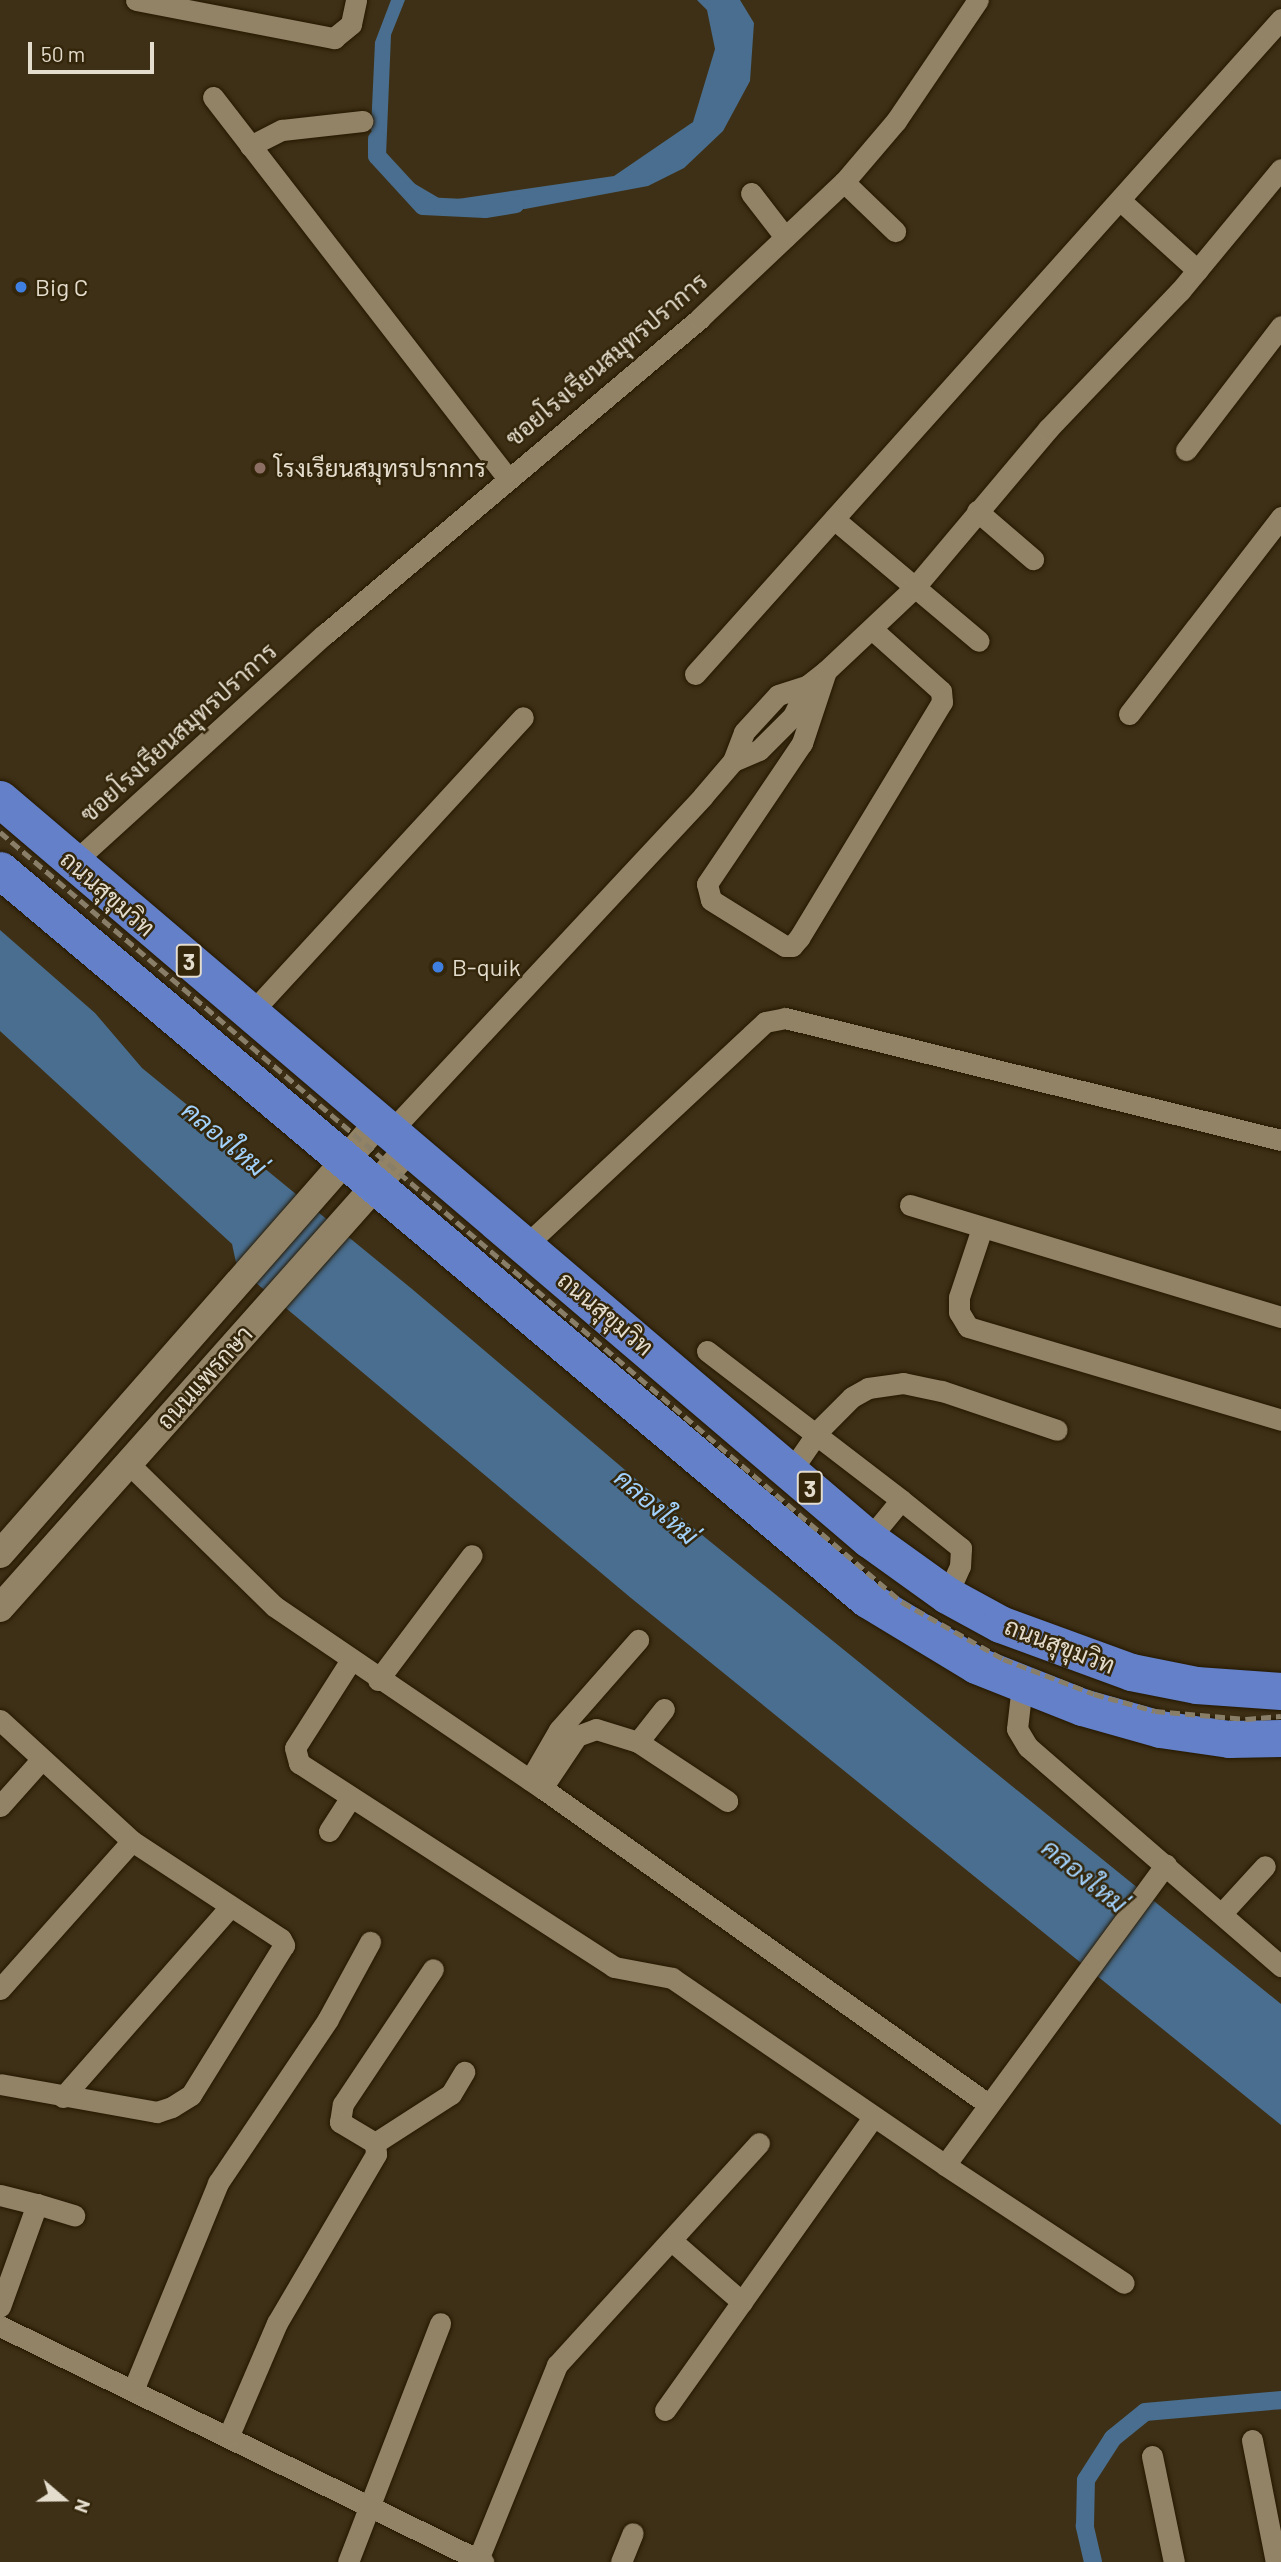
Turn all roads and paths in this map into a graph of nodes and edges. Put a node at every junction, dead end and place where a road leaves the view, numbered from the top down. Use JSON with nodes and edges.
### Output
{"nodes":[{"id":1,"x":136,"y":0,"type":"edge"},
{"id":2,"x":356,"y":0,"type":"edge"},
{"id":3,"x":978,"y":0,"type":"edge"},
{"id":4,"x":1281,"y":19,"type":"edge"},
{"id":5,"x":213,"y":97,"type":"dead end"},
{"id":6,"x":362,"y":121,"type":"dead end"},
{"id":7,"x":250,"y":146,"type":"junction"},
{"id":8,"x":1281,"y":169,"type":"edge"},
{"id":9,"x":844,"y":183,"type":"junction"},
{"id":10,"x":751,"y":193,"type":"dead end"},
{"id":11,"x":1121,"y":201,"type":"junction"},
{"id":12,"x":895,"y":231,"type":"dead end"},
{"id":13,"x":785,"y":237,"type":"junction"},
{"id":14,"x":1197,"y":270,"type":"junction"},
{"id":15,"x":1281,"y":326,"type":"edge"},
{"id":16,"x":1186,"y":450,"type":"dead end"},
{"id":17,"x":508,"y":477,"type":"junction"},
{"id":18,"x":977,"y":512,"type":"junction"},
{"id":19,"x":1281,"y":517,"type":"edge"},
{"id":20,"x":834,"y":519,"type":"junction"},
{"id":21,"x":1033,"y":559,"type":"dead end"},
{"id":22,"x":915,"y":587,"type":"junction"},
{"id":23,"x":873,"y":630,"type":"junction"},
{"id":24,"x":979,"y":641,"type":"dead end"},
{"id":25,"x":826,"y":671,"type":"junction"},
{"id":26,"x":695,"y":674,"type":"dead end"},
{"id":27,"x":1129,"y":714,"type":"dead end"},
{"id":28,"x":523,"y":718,"type":"dead end"},
{"id":29,"x":0,"y":799,"type":"edge"},
{"id":30,"x":73,"y":863,"type":"junction"},
{"id":31,"x":0,"y":870,"type":"edge"},
{"id":32,"x":250,"y":1014,"type":"junction"},
{"id":33,"x":217,"y":1053,"type":"junction"},
{"id":34,"x":393,"y":1134,"type":"junction"},
{"id":35,"x":1281,"y":1140,"type":"edge"},
{"id":36,"x":345,"y":1162,"type":"junction"},
{"id":37,"x":374,"y":1186,"type":"junction"},
{"id":38,"x":911,"y":1205,"type":"dead end"},
{"id":39,"x":982,"y":1228,"type":"junction"},
{"id":40,"x":525,"y":1246,"type":"junction"},
{"id":41,"x":1281,"y":1317,"type":"edge"},
{"id":42,"x":707,"y":1351,"type":"dead end"},
{"id":43,"x":1281,"y":1420,"type":"edge"},
{"id":44,"x":1057,"y":1430,"type":"dead end"},
{"id":45,"x":815,"y":1435,"type":"junction"},
{"id":46,"x":128,"y":1463,"type":"junction"},
{"id":47,"x":791,"y":1471,"type":"junction"},
{"id":48,"x":901,"y":1500,"type":"junction"},
{"id":49,"x":869,"y":1539,"type":"junction"},
{"id":50,"x":0,"y":1554,"type":"edge"},
{"id":51,"x":472,"y":1555,"type":"dead end"},
{"id":52,"x":947,"y":1595,"type":"junction"},
{"id":53,"x":0,"y":1608,"type":"edge"},
{"id":54,"x":638,"y":1640,"type":"dead end"},
{"id":55,"x":351,"y":1660,"type":"junction"},
{"id":56,"x":379,"y":1681,"type":"junction"},
{"id":57,"x":1022,"y":1685,"type":"junction"},
{"id":58,"x":1281,"y":1691,"type":"edge"},
{"id":59,"x":664,"y":1709,"type":"dead end"},
{"id":60,"x":0,"y":1720,"type":"edge"},
{"id":61,"x":1281,"y":1738,"type":"edge"},
{"id":62,"x":638,"y":1742,"type":"junction"},
{"id":63,"x":41,"y":1760,"type":"junction"},
{"id":64,"x":536,"y":1784,"type":"junction"},
{"id":65,"x":351,"y":1797,"type":"junction"},
{"id":66,"x":727,"y":1801,"type":"dead end"},
{"id":67,"x":0,"y":1806,"type":"edge"},
{"id":68,"x":329,"y":1831,"type":"dead end"},
{"id":69,"x":132,"y":1841,"type":"junction"},
{"id":70,"x":1166,"y":1864,"type":"junction"},
{"id":71,"x":1265,"y":1866,"type":"dead end"},
{"id":72,"x":230,"y":1908,"type":"junction"},
{"id":73,"x":1223,"y":1912,"type":"junction"},
{"id":74,"x":370,"y":1942,"type":"dead end"},
{"id":75,"x":1277,"y":1954,"type":"edge"},
{"id":76,"x":433,"y":1969,"type":"dead end"},
{"id":77,"x":0,"y":1989,"type":"edge"},
{"id":78,"x":464,"y":2072,"type":"dead end"},
{"id":79,"x":0,"y":2084,"type":"edge"},
{"id":80,"x":63,"y":2097,"type":"junction"},
{"id":81,"x":988,"y":2104,"type":"junction"},
{"id":82,"x":873,"y":2119,"type":"junction"},
{"id":83,"x":375,"y":2143,"type":"junction"},
{"id":84,"x":760,"y":2143,"type":"dead end"},
{"id":85,"x":945,"y":2165,"type":"junction"},
{"id":86,"x":0,"y":2195,"type":"edge"},
{"id":87,"x":37,"y":2204,"type":"junction"},
{"id":88,"x":74,"y":2215,"type":"dead end"},
{"id":89,"x":672,"y":2241,"type":"junction"},
{"id":90,"x":1124,"y":2283,"type":"dead end"},
{"id":91,"x":742,"y":2302,"type":"junction"},
{"id":92,"x":0,"y":2307,"type":"edge"},
{"id":93,"x":440,"y":2323,"type":"dead end"},
{"id":94,"x":0,"y":2326,"type":"edge"},
{"id":95,"x":134,"y":2388,"type":"junction"},
{"id":96,"x":665,"y":2410,"type":"dead end"},
{"id":97,"x":229,"y":2435,"type":"junction"},
{"id":98,"x":1252,"y":2440,"type":"dead end"},
{"id":99,"x":1152,"y":2456,"type":"dead end"},
{"id":100,"x":367,"y":2504,"type":"junction"},
{"id":101,"x":634,"y":2533,"type":"dead end"},
{"id":102,"x":479,"y":2561,"type":"edge"},
{"id":103,"x":348,"y":2562,"type":"edge"},
{"id":104,"x":621,"y":2562,"type":"edge"},
{"id":105,"x":1174,"y":2562,"type":"edge"},
{"id":106,"x":1276,"y":2562,"type":"edge"}],
"edges":[{"from":1,"to":2,"type":"street"},
{"from":3,"to":9,"type":"street","name":"ซอยโรงเรียนสมุทรปราการ"},
{"from":4,"to":11,"type":"street"},
{"from":5,"to":7,"type":"street"},
{"from":6,"to":7,"type":"street"},
{"from":7,"to":17,"type":"street"},
{"from":8,"to":14,"type":"street"},
{"from":9,"to":12,"type":"street"},
{"from":9,"to":13,"type":"street","name":"ซอยโรงเรียนสมุทรปราการ"},
{"from":10,"to":13,"type":"street"},
{"from":11,"to":14,"type":"street"},
{"from":11,"to":20,"type":"street"},
{"from":13,"to":17,"type":"street","name":"ซอยโรงเรียนสมุทรปราการ"},
{"from":14,"to":18,"type":"street"},
{"from":15,"to":16,"type":"street"},
{"from":17,"to":30,"type":"street","name":"ซอยโรงเรียนสมุทรปราการ"},
{"from":18,"to":21,"type":"street"},
{"from":18,"to":22,"type":"street"},
{"from":19,"to":27,"type":"street"},
{"from":20,"to":22,"type":"street"},
{"from":20,"to":26,"type":"street"},
{"from":22,"to":23,"type":"street"},
{"from":22,"to":24,"type":"street"},
{"from":23,"to":25,"type":"street"},
{"from":23,"to":25,"type":"street"},
{"from":25,"to":34,"type":"street"},
{"from":28,"to":32,"type":"street"},
{"from":29,"to":30,"type":"highway","name":"ถนนสุขุมวิท","number":"3"},
{"from":30,"to":32,"type":"highway","name":"ถนนสุขุมวิท","number":"3"},
{"from":31,"to":33,"type":"highway","name":"ถนนสุขุมวิท","number":"3"},
{"from":32,"to":33,"type":"highway"},
{"from":32,"to":34,"type":"highway","name":"ถนนสุขุมวิท","number":"3"},
{"from":33,"to":36,"type":"highway","name":"ถนนสุขุมวิท","number":"3"},
{"from":34,"to":36,"type":"main road","name":"ถนนแพรกษา"},
{"from":34,"to":37,"type":"main road","name":"ถนนแพรกษา"},
{"from":34,"to":40,"type":"highway","name":"ถนนสุขุมวิท","number":"3"},
{"from":35,"to":40,"type":"street"},
{"from":36,"to":37,"type":"highway","name":"ถนนสุขุมวิท","number":"3"},
{"from":36,"to":50,"type":"main road","name":"ถนนแพรกษา"},
{"from":37,"to":46,"type":"main road","name":"ถนนแพรกษา"},
{"from":37,"to":57,"type":"highway","name":"ถนนสุขุมวิท","number":"3"},
{"from":38,"to":39,"type":"street"},
{"from":39,"to":41,"type":"street"},
{"from":39,"to":43,"type":"street"},
{"from":40,"to":47,"type":"highway","name":"ถนนสุขุมวิท","number":"3"},
{"from":42,"to":45,"type":"street"},
{"from":44,"to":45,"type":"street"},
{"from":45,"to":47,"type":"street"},
{"from":45,"to":48,"type":"street"},
{"from":46,"to":53,"type":"main road","name":"ถนนแพรกษา"},
{"from":46,"to":55,"type":"street"},
{"from":47,"to":49,"type":"highway","name":"ถนนสุขุมวิท","number":"3"},
{"from":48,"to":49,"type":"street"},
{"from":48,"to":52,"type":"street"},
{"from":49,"to":52,"type":"highway","name":"ถนนสุขุมวิท","number":"3"},
{"from":51,"to":56,"type":"street"},
{"from":52,"to":58,"type":"highway","name":"ถนนสุขุมวิท","number":"3"},
{"from":54,"to":64,"type":"street"},
{"from":55,"to":56,"type":"street"},
{"from":55,"to":65,"type":"street"},
{"from":56,"to":64,"type":"street"},
{"from":57,"to":61,"type":"highway","name":"ถนนสุขุมวิท","number":"3"},
{"from":57,"to":70,"type":"street"},
{"from":59,"to":62,"type":"street"},
{"from":60,"to":63,"type":"street"},
{"from":62,"to":64,"type":"street"},
{"from":62,"to":66,"type":"street"},
{"from":63,"to":67,"type":"street"},
{"from":63,"to":69,"type":"street"},
{"from":64,"to":81,"type":"street"},
{"from":65,"to":68,"type":"street"},
{"from":65,"to":82,"type":"street"},
{"from":69,"to":72,"type":"street"},
{"from":69,"to":77,"type":"street"},
{"from":70,"to":73,"type":"street"},
{"from":70,"to":81,"type":"street"},
{"from":71,"to":73,"type":"street"},
{"from":72,"to":80,"type":"street"},
{"from":72,"to":80,"type":"street"},
{"from":73,"to":75,"type":"street"},
{"from":74,"to":95,"type":"street"},
{"from":76,"to":83,"type":"street"},
{"from":78,"to":83,"type":"street"},
{"from":79,"to":80,"type":"street"},
{"from":81,"to":85,"type":"street"},
{"from":82,"to":85,"type":"street"},
{"from":82,"to":91,"type":"street"},
{"from":83,"to":97,"type":"street"},
{"from":84,"to":89,"type":"street"},
{"from":85,"to":90,"type":"street"},
{"from":86,"to":87,"type":"street"},
{"from":87,"to":88,"type":"street"},
{"from":87,"to":92,"type":"street"},
{"from":89,"to":91,"type":"street"},
{"from":89,"to":102,"type":"street"},
{"from":91,"to":96,"type":"street"},
{"from":93,"to":100,"type":"street"},
{"from":94,"to":95,"type":"street"},
{"from":95,"to":97,"type":"street"},
{"from":97,"to":100,"type":"street"},
{"from":98,"to":106,"type":"street"},
{"from":99,"to":105,"type":"street"},
{"from":100,"to":102,"type":"street"},
{"from":100,"to":103,"type":"street"},
{"from":101,"to":104,"type":"street"}]}
